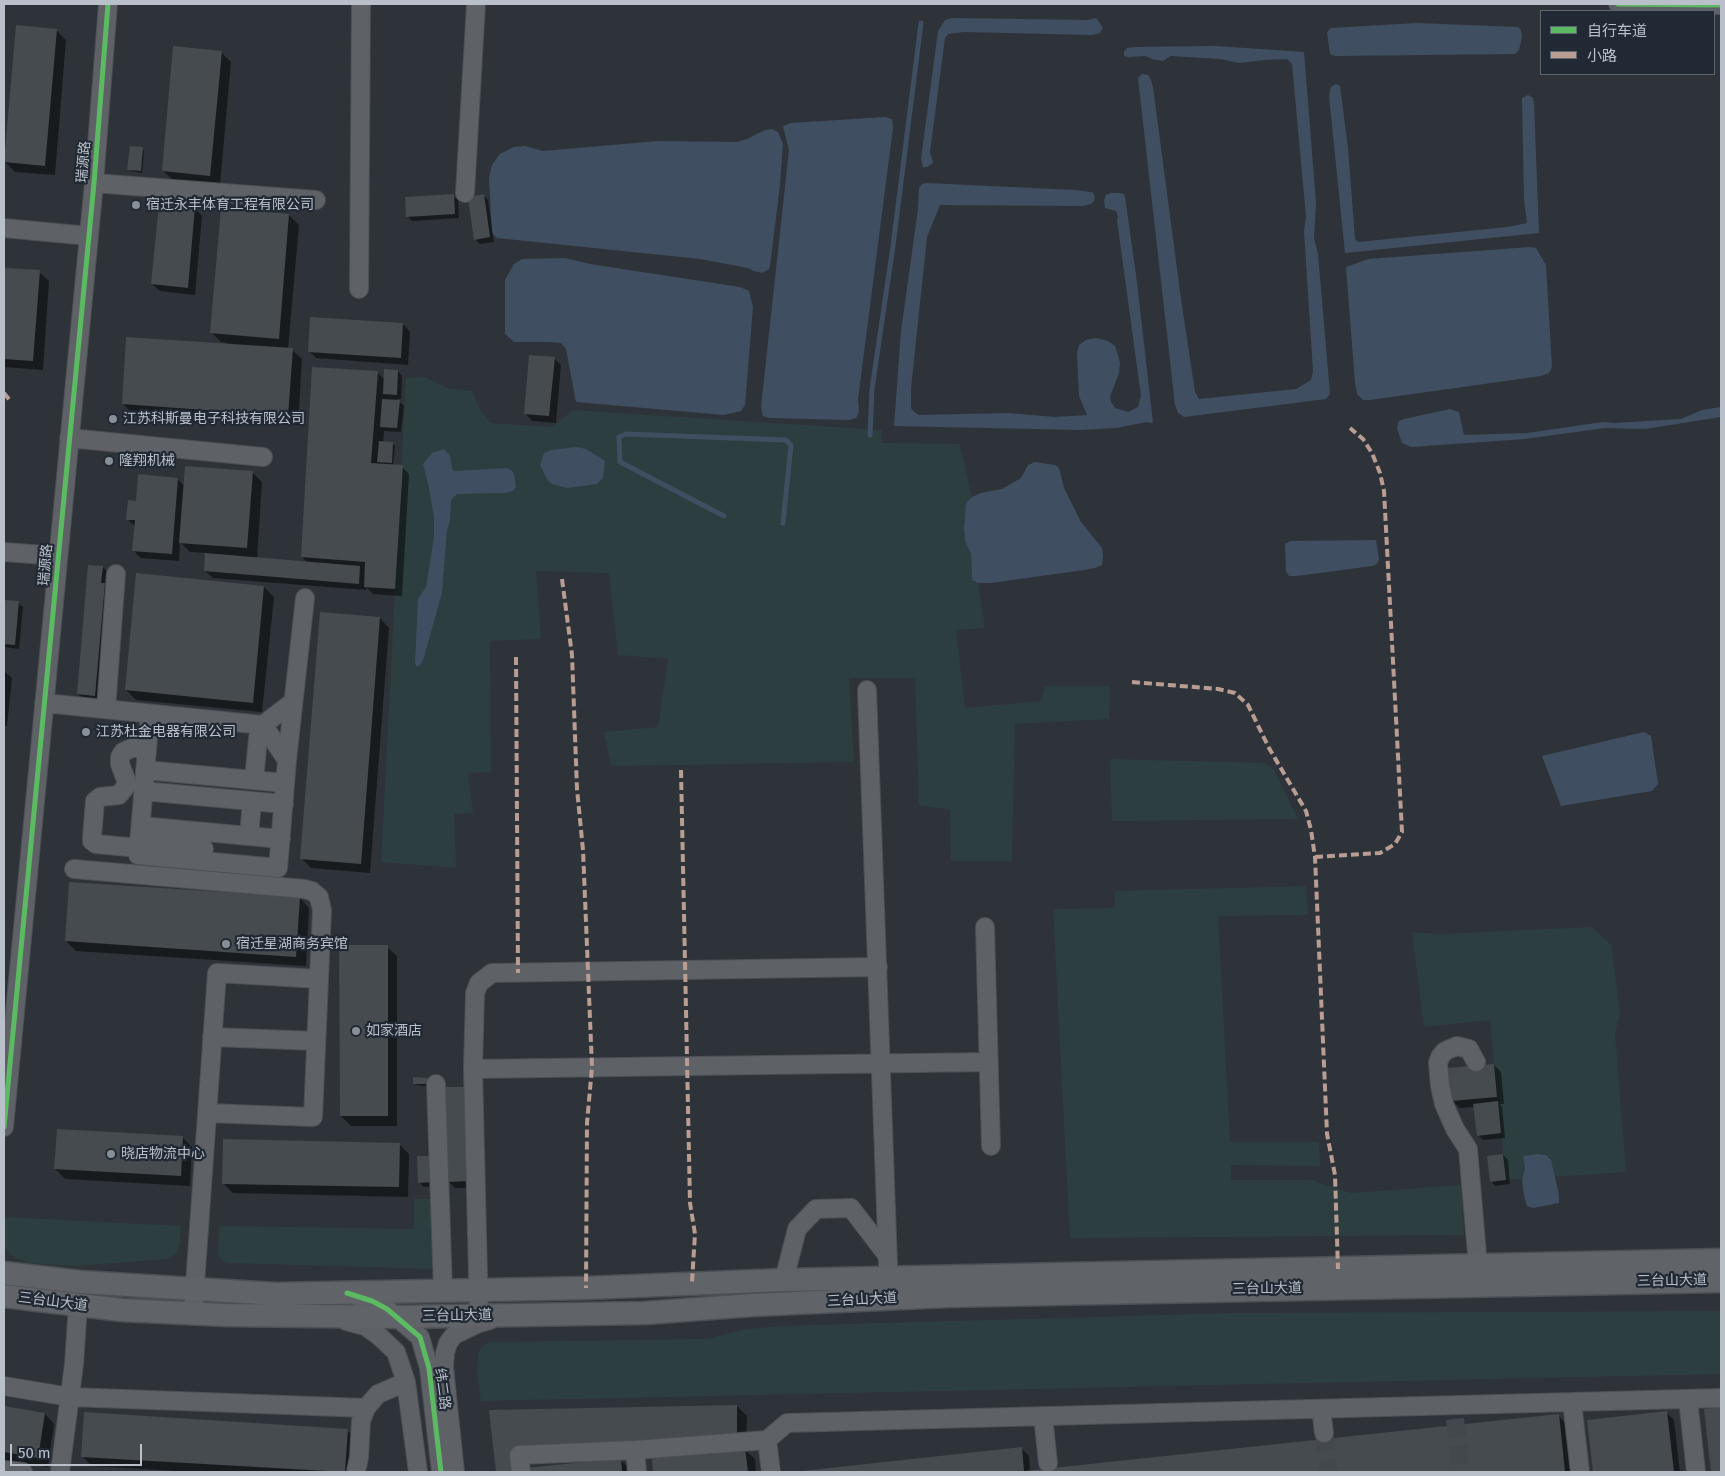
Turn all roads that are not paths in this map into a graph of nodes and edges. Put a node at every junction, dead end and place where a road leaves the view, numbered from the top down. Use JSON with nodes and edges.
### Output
{"nodes":[{"id":1,"x":108,"y":4,"type":"edge"},
{"id":2,"x":361,"y":4,"type":"edge"},
{"id":3,"x":476,"y":4,"type":"edge"},
{"id":4,"x":1618,"y":4,"type":"edge"},
{"id":5,"x":1721,"y":5,"type":"edge"},
{"id":6,"x":94,"y":183,"type":"junction"},
{"id":7,"x":465,"y":193,"type":"dead end"},
{"id":8,"x":316,"y":200,"type":"dead end"},
{"id":9,"x":4,"y":228,"type":"edge"},
{"id":10,"x":88,"y":236,"type":"junction"},
{"id":11,"x":359,"y":289,"type":"dead end"},
{"id":12,"x":69,"y":438,"type":"junction"},
{"id":13,"x":263,"y":456,"type":"dead end"},
{"id":14,"x":4,"y":552,"type":"edge"},
{"id":15,"x":58,"y":556,"type":"junction"},
{"id":16,"x":116,"y":574,"type":"dead end"},
{"id":17,"x":306,"y":598,"type":"dead end"},
{"id":18,"x":867,"y":690,"type":"dead end"},
{"id":19,"x":293,"y":702,"type":"junction"},
{"id":20,"x":44,"y":703,"type":"junction"},
{"id":21,"x":106,"y":709,"type":"junction"},
{"id":22,"x":150,"y":714,"type":"junction"},
{"id":23,"x":263,"y":725,"type":"junction"},
{"id":24,"x":147,"y":748,"type":"junction"},
{"id":25,"x":287,"y":760,"type":"junction"},
{"id":26,"x":145,"y":770,"type":"junction"},
{"id":27,"x":254,"y":780,"type":"junction"},
{"id":28,"x":285,"y":783,"type":"junction"},
{"id":29,"x":143,"y":791,"type":"junction"},
{"id":30,"x":252,"y":801,"type":"junction"},
{"id":31,"x":284,"y":804,"type":"junction"},
{"id":32,"x":249,"y":836,"type":"junction"},
{"id":33,"x":143,"y":840,"type":"junction"},
{"id":34,"x":274,"y":850,"type":"junction"},
{"id":35,"x":74,"y":869,"type":"dead end"},
{"id":36,"x":985,"y":927,"type":"dead end"},
{"id":37,"x":878,"y":966,"type":"junction"},
{"id":38,"x":319,"y":979,"type":"junction"},
{"id":39,"x":212,"y":1037,"type":"junction"},
{"id":40,"x":316,"y":1041,"type":"junction"},
{"id":41,"x":989,"y":1062,"type":"junction"},
{"id":42,"x":1476,"y":1062,"type":"dead end"},
{"id":43,"x":881,"y":1064,"type":"junction"},
{"id":44,"x":473,"y":1069,"type":"junction"},
{"id":45,"x":436,"y":1084,"type":"dead end"},
{"id":46,"x":207,"y":1113,"type":"junction"},
{"id":47,"x":4,"y":1127,"type":"edge"},
{"id":48,"x":991,"y":1146,"type":"dead end"},
{"id":49,"x":887,"y":1255,"type":"junction"},
{"id":50,"x":1721,"y":1260,"type":"edge"},
{"id":51,"x":1478,"y":1266,"type":"junction"},
{"id":52,"x":4,"y":1273,"type":"edge"},
{"id":53,"x":784,"y":1280,"type":"junction"},
{"id":54,"x":1721,"y":1281,"type":"edge"},
{"id":55,"x":888,"y":1288,"type":"junction"},
{"id":56,"x":195,"y":1289,"type":"junction"},
{"id":57,"x":479,"y":1290,"type":"junction"},
{"id":58,"x":443,"y":1291,"type":"junction"},
{"id":59,"x":346,"y":1293,"type":"junction"},
{"id":60,"x":4,"y":1296,"type":"edge"},
{"id":61,"x":78,"y":1305,"type":"junction"},
{"id":62,"x":193,"y":1313,"type":"junction"},
{"id":63,"x":504,"y":1315,"type":"junction"},
{"id":64,"x":479,"y":1316,"type":"junction"},
{"id":65,"x":329,"y":1317,"type":"junction"},
{"id":66,"x":398,"y":1317,"type":"junction"},
{"id":67,"x":406,"y":1382,"type":"junction"},
{"id":68,"x":4,"y":1386,"type":"edge"},
{"id":69,"x":70,"y":1397,"type":"junction"},
{"id":70,"x":1721,"y":1398,"type":"edge"},
{"id":71,"x":1688,"y":1399,"type":"junction"},
{"id":72,"x":1572,"y":1402,"type":"junction"},
{"id":73,"x":366,"y":1408,"type":"junction"},
{"id":74,"x":1321,"y":1409,"type":"junction"},
{"id":75,"x":1043,"y":1416,"type":"junction"},
{"id":76,"x":1324,"y":1433,"type":"tunnel mouth"},
{"id":77,"x":768,"y":1440,"type":"junction"},
{"id":78,"x":635,"y":1450,"type":"junction"},
{"id":79,"x":1048,"y":1463,"type":"dead end"},
{"id":80,"x":4,"y":1470,"type":"edge"},
{"id":81,"x":23,"y":1472,"type":"edge"},
{"id":82,"x":60,"y":1472,"type":"edge"},
{"id":83,"x":356,"y":1472,"type":"edge"},
{"id":84,"x":418,"y":1472,"type":"edge"},
{"id":85,"x":441,"y":1472,"type":"edge"},
{"id":86,"x":455,"y":1472,"type":"edge"},
{"id":87,"x":521,"y":1472,"type":"edge"},
{"id":88,"x":637,"y":1472,"type":"edge"},
{"id":89,"x":771,"y":1472,"type":"edge"},
{"id":90,"x":1580,"y":1472,"type":"edge"},
{"id":91,"x":1696,"y":1472,"type":"edge"}],
"edges":[{"from":1,"to":6,"type":"street","name":"瑞源路"},
{"from":2,"to":11,"type":"street"},
{"from":3,"to":7,"type":"street"},
{"from":4,"to":5,"type":"street"},
{"from":6,"to":8,"type":"street"},
{"from":6,"to":10,"type":"street","name":"瑞源路"},
{"from":9,"to":10,"type":"street"},
{"from":10,"to":12,"type":"street","name":"瑞源路"},
{"from":12,"to":13,"type":"street"},
{"from":12,"to":15,"type":"street","name":"瑞源路"},
{"from":14,"to":15,"type":"street"},
{"from":15,"to":20,"type":"street","name":"瑞源路"},
{"from":16,"to":21,"type":"street"},
{"from":17,"to":19,"type":"street"},
{"from":18,"to":37,"type":"street"},
{"from":19,"to":23,"type":"street"},
{"from":19,"to":25,"type":"street"},
{"from":20,"to":21,"type":"street"},
{"from":20,"to":47,"type":"street","name":"瑞源路"},
{"from":21,"to":22,"type":"street"},
{"from":22,"to":23,"type":"street"},
{"from":22,"to":24,"type":"street"},
{"from":23,"to":25,"type":"street"},
{"from":23,"to":27,"type":"street"},
{"from":24,"to":26,"type":"street"},
{"from":24,"to":33,"type":"street"},
{"from":25,"to":28,"type":"street"},
{"from":26,"to":27,"type":"street"},
{"from":26,"to":29,"type":"street"},
{"from":27,"to":28,"type":"street"},
{"from":28,"to":31,"type":"street"},
{"from":29,"to":30,"type":"street"},
{"from":29,"to":33,"type":"street"},
{"from":30,"to":31,"type":"street"},
{"from":30,"to":32,"type":"street"},
{"from":31,"to":34,"type":"street"},
{"from":32,"to":33,"type":"street"},
{"from":32,"to":34,"type":"street"},
{"from":33,"to":34,"type":"street"},
{"from":35,"to":38,"type":"street"},
{"from":36,"to":41,"type":"street"},
{"from":37,"to":43,"type":"street"},
{"from":37,"to":44,"type":"street"},
{"from":38,"to":39,"type":"street"},
{"from":38,"to":40,"type":"street"},
{"from":39,"to":40,"type":"street"},
{"from":39,"to":46,"type":"street"},
{"from":40,"to":46,"type":"street"},
{"from":41,"to":43,"type":"street"},
{"from":41,"to":48,"type":"street"},
{"from":42,"to":51,"type":"street"},
{"from":43,"to":44,"type":"street"},
{"from":43,"to":49,"type":"street"},
{"from":44,"to":57,"type":"street"},
{"from":45,"to":58,"type":"street"},
{"from":46,"to":56,"type":"street"},
{"from":49,"to":53,"type":"street"},
{"from":49,"to":55,"type":"street"},
{"from":50,"to":51,"type":"main road","name":"三台山大道"},
{"from":51,"to":55,"type":"main road","name":"三台山大道"},
{"from":52,"to":56,"type":"main road","name":"三台山大道"},
{"from":53,"to":55,"type":"main road","name":"三台山大道"},
{"from":53,"to":57,"type":"main road","name":"三台山大道"},
{"from":54,"to":55,"type":"main road","name":"三台山大道"},
{"from":55,"to":63,"type":"main road","name":"三台山大道"},
{"from":56,"to":59,"type":"main road","name":"三台山大道"},
{"from":56,"to":62,"type":"street"},
{"from":57,"to":58,"type":"main road","name":"三台山大道"},
{"from":57,"to":64,"type":"street"},
{"from":58,"to":59,"type":"main road","name":"三台山大道"},
{"from":59,"to":66,"type":"street","name":"纬二路"},
{"from":60,"to":61,"type":"main road","name":"三台山大道"},
{"from":61,"to":62,"type":"main road","name":"三台山大道"},
{"from":61,"to":69,"type":"street"},
{"from":62,"to":65,"type":"main road","name":"三台山大道"},
{"from":63,"to":64,"type":"main road","name":"三台山大道"},
{"from":63,"to":86,"type":"street"},
{"from":64,"to":66,"type":"main road","name":"三台山大道"},
{"from":65,"to":66,"type":"main road","name":"三台山大道"},
{"from":65,"to":67,"type":"street"},
{"from":66,"to":85,"type":"street","name":"纬二路"},
{"from":67,"to":73,"type":"street"},
{"from":67,"to":84,"type":"street"},
{"from":68,"to":69,"type":"street"},
{"from":69,"to":73,"type":"street"},
{"from":69,"to":82,"type":"street"},
{"from":70,"to":71,"type":"street"},
{"from":71,"to":72,"type":"street"},
{"from":71,"to":91,"type":"street"},
{"from":72,"to":74,"type":"street"},
{"from":72,"to":90,"type":"street"},
{"from":73,"to":83,"type":"street"},
{"from":74,"to":75,"type":"street"},
{"from":74,"to":76,"type":"street"},
{"from":75,"to":77,"type":"street"},
{"from":75,"to":79,"type":"street"},
{"from":77,"to":78,"type":"street"},
{"from":77,"to":89,"type":"street"},
{"from":78,"to":87,"type":"street"},
{"from":78,"to":88,"type":"street"},
{"from":80,"to":81,"type":"street"}]}
